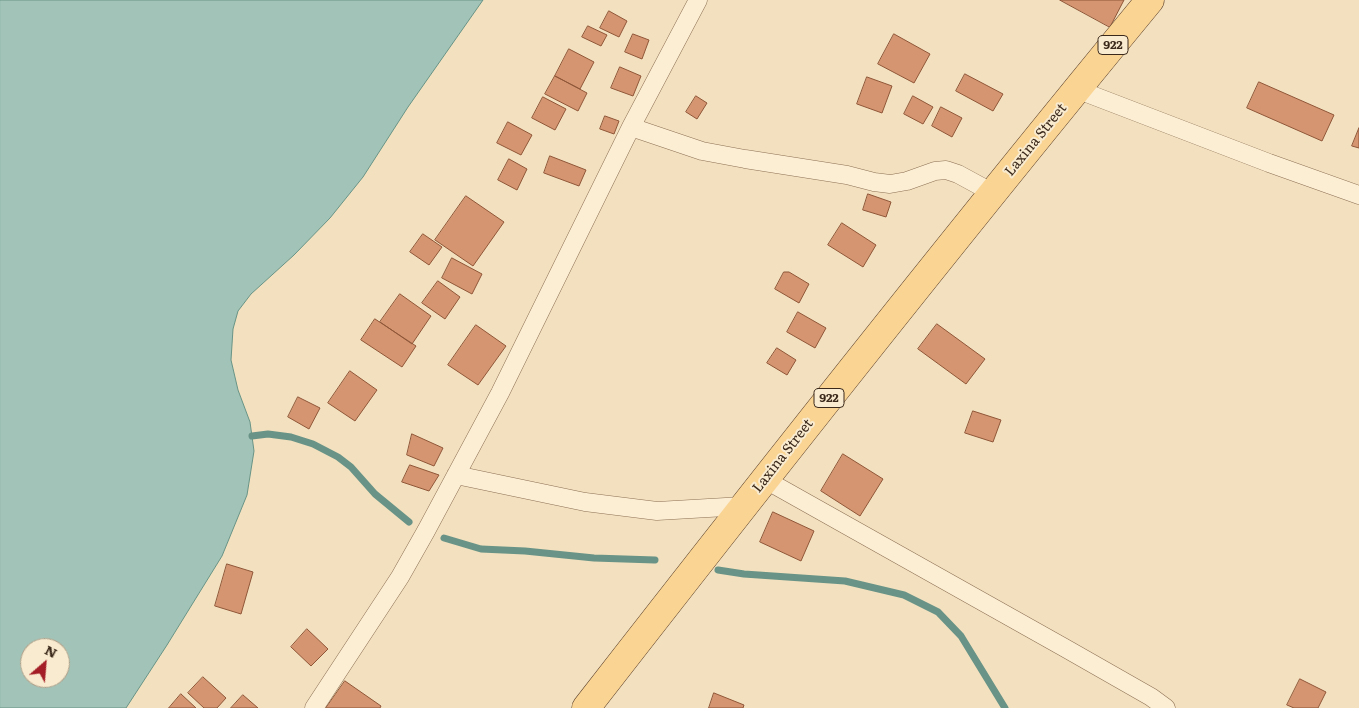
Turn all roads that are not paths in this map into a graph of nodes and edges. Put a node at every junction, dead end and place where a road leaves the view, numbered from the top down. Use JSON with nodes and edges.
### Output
{"nodes":[{"id":1,"x":698,"y":0,"type":"edge"},
{"id":2,"x":1150,"y":0,"type":"edge"},
{"id":3,"x":1076,"y":89,"type":"junction"},
{"id":4,"x":631,"y":126,"type":"junction"},
{"id":5,"x":994,"y":193,"type":"junction"},
{"id":6,"x":1359,"y":195,"type":"edge"},
{"id":7,"x":456,"y":475,"type":"junction"},
{"id":8,"x":764,"y":479,"type":"junction"},
{"id":9,"x":743,"y":506,"type":"junction"},
{"id":10,"x":314,"y":708,"type":"edge"},
{"id":11,"x":586,"y":708,"type":"edge"},
{"id":12,"x":1166,"y":708,"type":"edge"}],
"edges":[{"from":1,"to":4,"type":"street"},
{"from":2,"to":3,"type":"main road","number":"922"},
{"from":3,"to":5,"type":"main road","name":"Laxina Street","number":"922"},
{"from":3,"to":6,"type":"street"},
{"from":4,"to":5,"type":"street"},
{"from":4,"to":7,"type":"street"},
{"from":5,"to":8,"type":"main road","name":"Laxina Street","number":"922"},
{"from":7,"to":9,"type":"street"},
{"from":7,"to":10,"type":"street"},
{"from":8,"to":9,"type":"main road","name":"Laxina Street","number":"922"},
{"from":8,"to":12,"type":"street"},
{"from":9,"to":11,"type":"main road","name":"Laxina Street","number":"922"}]}
